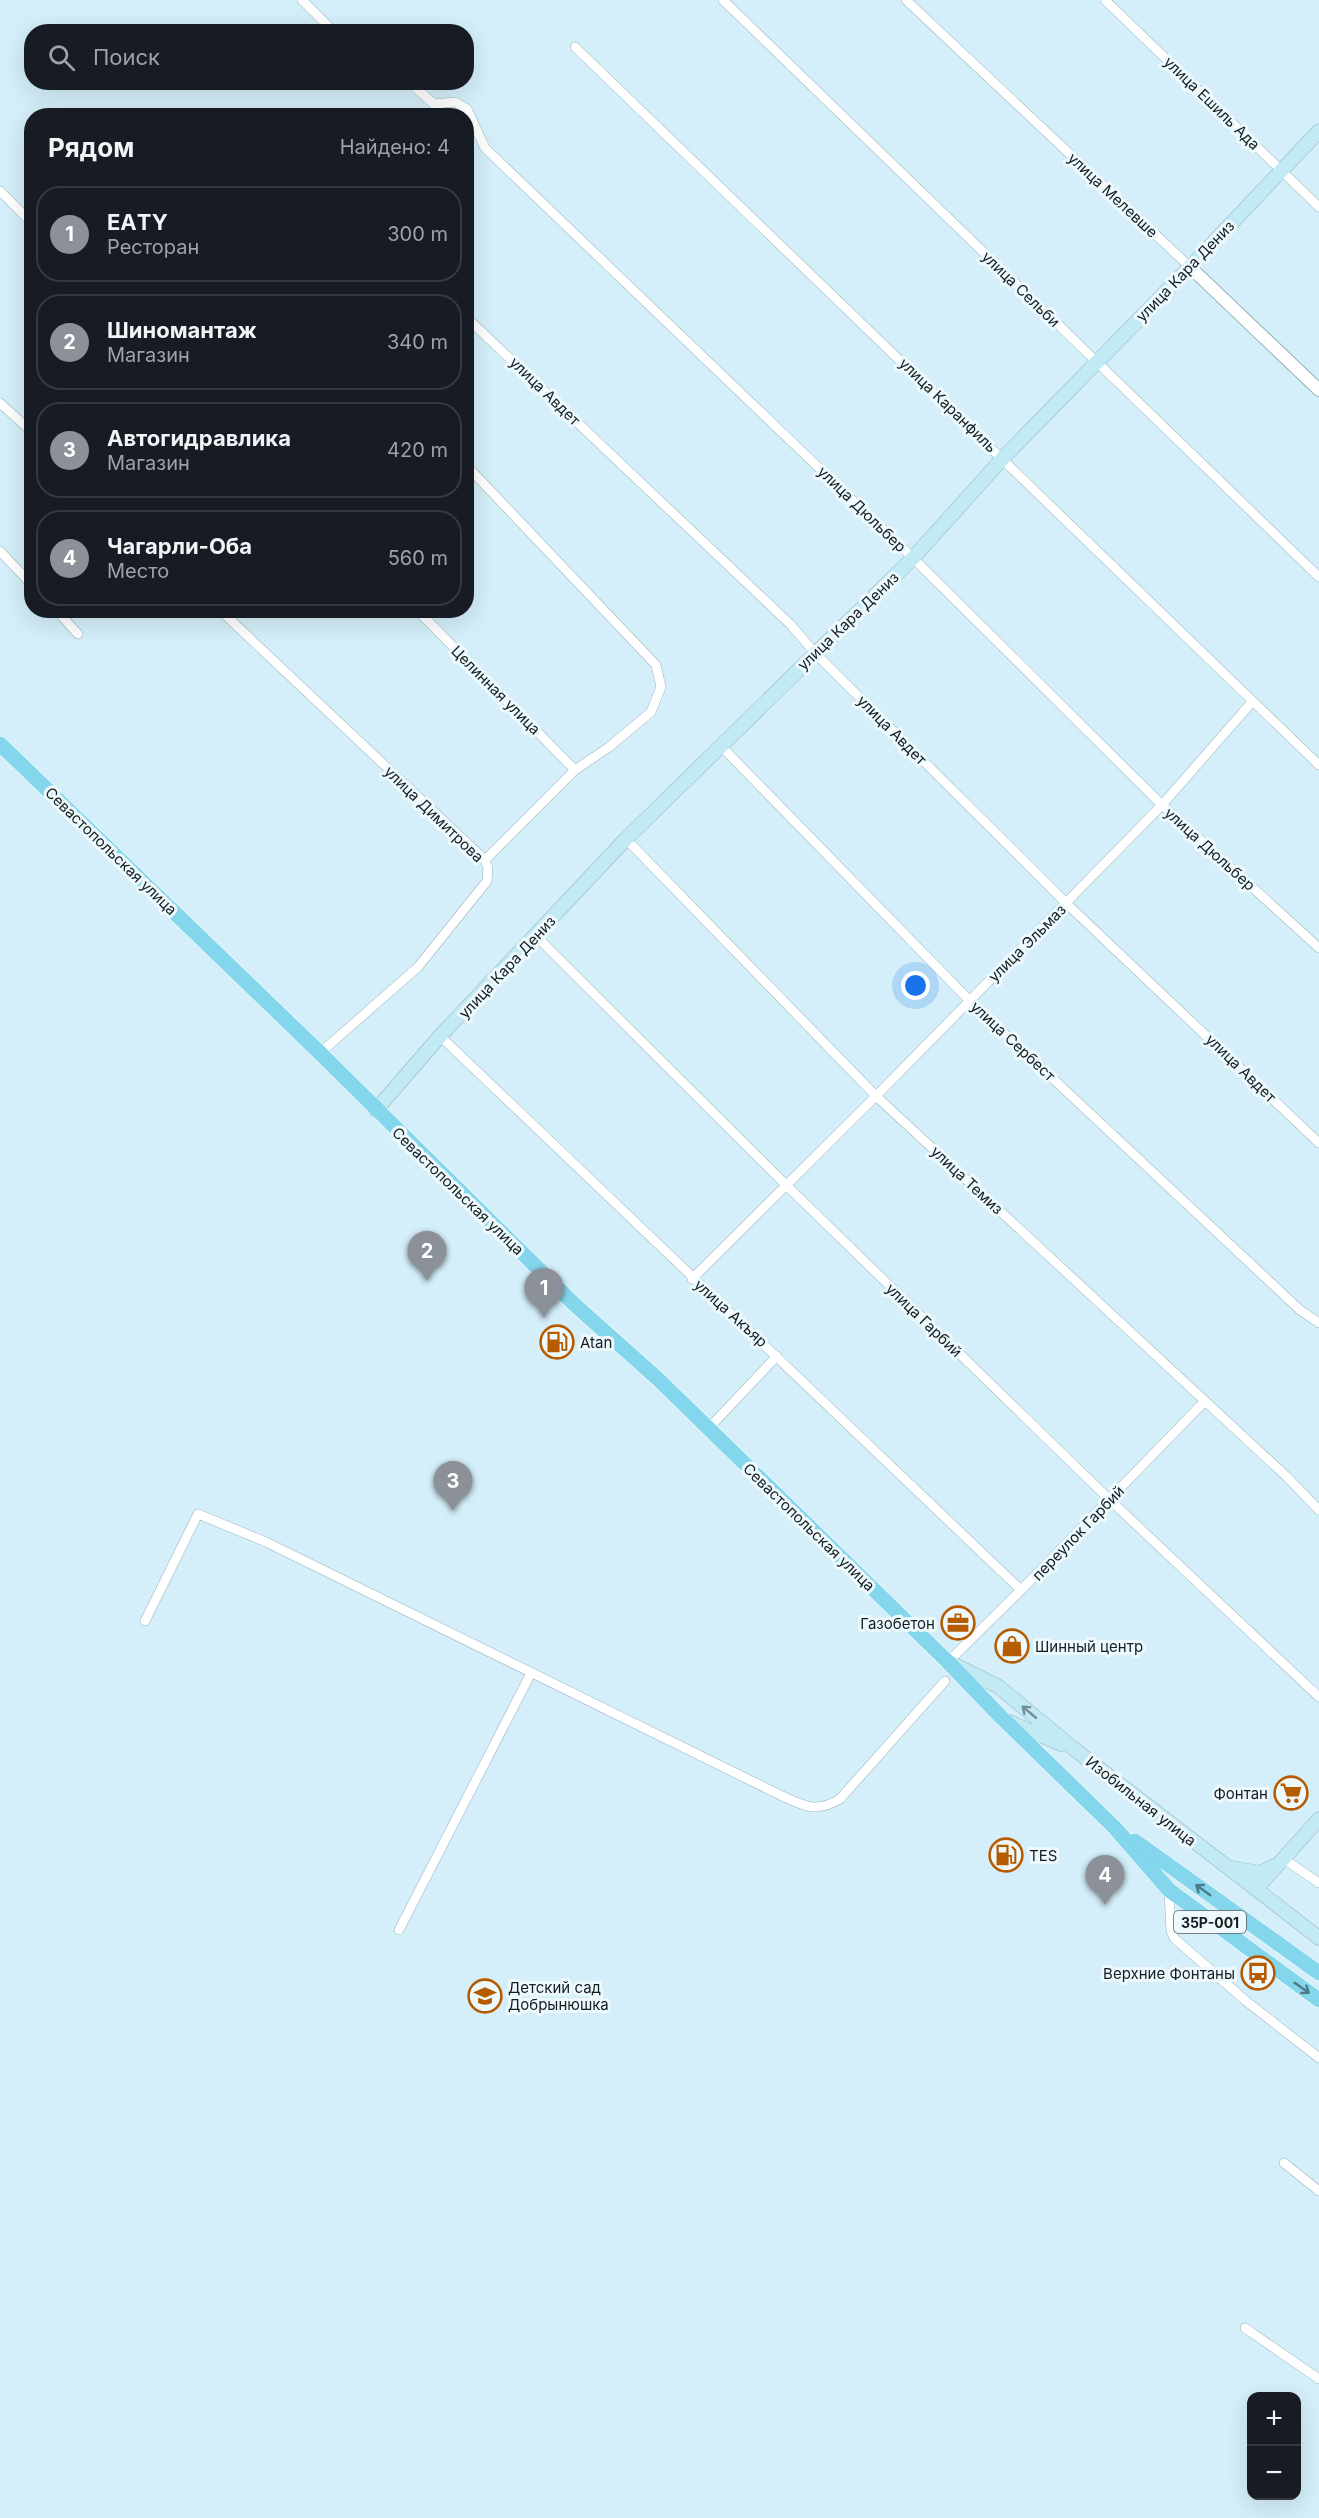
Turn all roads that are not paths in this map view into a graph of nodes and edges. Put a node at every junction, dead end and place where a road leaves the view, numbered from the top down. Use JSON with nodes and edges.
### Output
{"nodes":[{"id":1,"x":302,"y":0,"type":"edge"},
{"id":2,"x":723,"y":0,"type":"edge"},
{"id":3,"x":906,"y":0,"type":"edge"},
{"id":4,"x":1105,"y":0,"type":"edge"},
{"id":5,"x":326,"y":24,"type":"edge"},
{"id":6,"x":575,"y":47,"type":"dead end"},
{"id":7,"x":418,"y":90,"type":"edge"},
{"id":8,"x":434,"y":104,"type":"junction"},
{"id":9,"x":437,"y":108,"type":"edge"},
{"id":10,"x":464,"y":108,"type":"edge"},
{"id":11,"x":474,"y":125,"type":"edge"},
{"id":12,"x":1319,"y":131,"type":"edge"},
{"id":13,"x":1281,"y":170,"type":"junction"},
{"id":14,"x":0,"y":191,"type":"edge"},
{"id":15,"x":1319,"y":207,"type":"edge"},
{"id":16,"x":24,"y":215,"type":"edge"},
{"id":17,"x":1190,"y":267,"type":"junction"},
{"id":18,"x":474,"y":324,"type":"edge"},
{"id":19,"x":1096,"y":361,"type":"junction"},
{"id":20,"x":1319,"y":390,"type":"edge"},
{"id":21,"x":0,"y":402,"type":"edge"},
{"id":22,"x":24,"y":424,"type":"edge"},
{"id":23,"x":1003,"y":458,"type":"junction"},
{"id":24,"x":474,"y":473,"type":"edge"},
{"id":25,"x":0,"y":551,"type":"edge"},
{"id":26,"x":913,"y":558,"type":"junction"},
{"id":27,"x":24,"y":576,"type":"edge"},
{"id":28,"x":1319,"y":577,"type":"edge"},
{"id":29,"x":63,"y":618,"type":"edge"},
{"id":30,"x":228,"y":618,"type":"edge"},
{"id":31,"x":425,"y":618,"type":"edge"},
{"id":32,"x":78,"y":634,"type":"dead end"},
{"id":33,"x":815,"y":653,"type":"junction"},
{"id":34,"x":1252,"y":702,"type":"junction"},
{"id":35,"x":0,"y":744,"type":"edge"},
{"id":36,"x":720,"y":745,"type":"junction"},
{"id":37,"x":1319,"y":765,"type":"edge"},
{"id":38,"x":575,"y":770,"type":"junction"},
{"id":39,"x":1162,"y":805,"type":"junction"},
{"id":40,"x":626,"y":839,"type":"junction"},
{"id":41,"x":484,"y":860,"type":"junction"},
{"id":42,"x":1066,"y":903,"type":"junction"},
{"id":43,"x":536,"y":936,"type":"junction"},
{"id":44,"x":1319,"y":948,"type":"edge"},
{"id":45,"x":970,"y":1001,"type":"junction"},
{"id":46,"x":440,"y":1036,"type":"junction"},
{"id":47,"x":320,"y":1053,"type":"junction"},
{"id":48,"x":876,"y":1096,"type":"junction"},
{"id":49,"x":376,"y":1110,"type":"junction"},
{"id":50,"x":1319,"y":1143,"type":"edge"},
{"id":51,"x":786,"y":1185,"type":"junction"},
{"id":52,"x":692,"y":1279,"type":"junction"},
{"id":53,"x":1319,"y":1323,"type":"edge"},
{"id":54,"x":777,"y":1356,"type":"junction"},
{"id":55,"x":1205,"y":1401,"type":"junction"},
{"id":56,"x":708,"y":1429,"type":"junction"},
{"id":57,"x":1110,"y":1500,"type":"junction"},
{"id":58,"x":1319,"y":1510,"type":"edge"},
{"id":59,"x":1021,"y":1590,"type":"junction"},
{"id":60,"x":145,"y":1621,"type":"dead end"},
{"id":61,"x":948,"y":1662,"type":"junction"},
{"id":62,"x":529,"y":1677,"type":"dead end"},
{"id":63,"x":945,"y":1681,"type":"dead end"},
{"id":64,"x":1319,"y":1697,"type":"edge"},
{"id":65,"x":1002,"y":1718,"type":"junction"},
{"id":66,"x":1074,"y":1749,"type":"junction"},
{"id":67,"x":1319,"y":1819,"type":"edge"},
{"id":68,"x":1115,"y":1828,"type":"junction"},
{"id":69,"x":1216,"y":1859,"type":"junction"},
{"id":70,"x":1284,"y":1859,"type":"junction"},
{"id":71,"x":1319,"y":1883,"type":"edge"},
{"id":72,"x":1256,"y":1889,"type":"junction"},
{"id":73,"x":1169,"y":1890,"type":"junction"},
{"id":74,"x":1287,"y":1915,"type":"junction"},
{"id":75,"x":399,"y":1930,"type":"dead end"},
{"id":76,"x":1319,"y":1938,"type":"edge"},
{"id":77,"x":1319,"y":1973,"type":"edge"},
{"id":78,"x":1319,"y":2000,"type":"edge"},
{"id":79,"x":1319,"y":2058,"type":"edge"},
{"id":80,"x":1284,"y":2163,"type":"dead end"},
{"id":81,"x":1319,"y":2191,"type":"edge"},
{"id":82,"x":1245,"y":2328,"type":"dead end"},
{"id":83,"x":1319,"y":2379,"type":"edge"}],
"edges":[{"from":1,"to":5,"type":"street"},
{"from":2,"to":19,"type":"street","name":"улица Сельби"},
{"from":3,"to":17,"type":"street","name":"улица Мелевше"},
{"from":4,"to":13,"type":"street","name":"улица Ешиль Ада"},
{"from":6,"to":23,"type":"street","name":"улица Каранфиль"},
{"from":7,"to":8,"type":"street"},
{"from":8,"to":9,"type":"street"},
{"from":8,"to":10,"type":"street","name":"улица Дюльбер"},
{"from":11,"to":26,"type":"street","name":"улица Дюльбер"},
{"from":12,"to":13,"type":"main road","name":"улица Кара Дениз"},
{"from":13,"to":15,"type":"street","name":"улица Ешиль Ада"},
{"from":13,"to":17,"type":"main road","name":"улица Кара Дениз"},
{"from":14,"to":16,"type":"street"},
{"from":17,"to":19,"type":"main road","name":"улица Кара Дениз"},
{"from":17,"to":20,"type":"street","name":"улица Мелевше"},
{"from":18,"to":33,"type":"street","name":"улица Авдет"},
{"from":19,"to":23,"type":"main road","name":"улица Кара Дениз"},
{"from":19,"to":28,"type":"street","name":"улица Сельби"},
{"from":21,"to":22,"type":"street"},
{"from":23,"to":26,"type":"main road","name":"улица Кара Дениз"},
{"from":23,"to":34,"type":"street","name":"улица Каранфиль"},
{"from":24,"to":38,"type":"street"},
{"from":25,"to":27,"type":"street"},
{"from":26,"to":33,"type":"main road","name":"улица Кара Дениз"},
{"from":26,"to":39,"type":"street","name":"улица Дюльбер"},
{"from":29,"to":32,"type":"street"},
{"from":30,"to":41,"type":"street","name":"улица Димитрова"},
{"from":31,"to":38,"type":"street","name":"Целинная улица"},
{"from":33,"to":36,"type":"main road","name":"улица Кара Дениз"},
{"from":33,"to":42,"type":"street","name":"улица Авдет"},
{"from":34,"to":37,"type":"street","name":"улица Каранфиль"},
{"from":34,"to":39,"type":"street","name":"улица Эльмаз"},
{"from":35,"to":47,"type":"main road","name":"Севастопольская улица"},
{"from":36,"to":40,"type":"main road","name":"улица Кара Дениз"},
{"from":36,"to":45,"type":"street","name":"улица Сербест"},
{"from":38,"to":41,"type":"street"},
{"from":39,"to":42,"type":"street","name":"улица Эльмаз"},
{"from":39,"to":44,"type":"street","name":"улица Дюльбер"},
{"from":40,"to":43,"type":"main road","name":"улица Кара Дениз"},
{"from":40,"to":48,"type":"street","name":"улица Темиз"},
{"from":41,"to":47,"type":"street","name":"улица Димитрова"},
{"from":42,"to":45,"type":"street","name":"улица Эльмаз"},
{"from":42,"to":50,"type":"street","name":"улица Авдет"},
{"from":43,"to":46,"type":"main road","name":"улица Кара Дениз"},
{"from":43,"to":51,"type":"street","name":"улица Гарбий"},
{"from":45,"to":48,"type":"street","name":"улица Эльмаз"},
{"from":45,"to":53,"type":"street","name":"улица Сербест"},
{"from":46,"to":49,"type":"main road","name":"улица Кара Дениз"},
{"from":46,"to":52,"type":"street","name":"улица Акъяр"},
{"from":47,"to":49,"type":"main road","name":"Севастопольская улица"},
{"from":48,"to":51,"type":"street","name":"улица Эльмаз"},
{"from":48,"to":55,"type":"street","name":"улица Темиз"},
{"from":49,"to":56,"type":"main road","name":"Севастопольская улица"},
{"from":51,"to":52,"type":"street","name":"улица Эльмаз"},
{"from":51,"to":57,"type":"street","name":"улица Гарбий"},
{"from":52,"to":54,"type":"street","name":"улица Акъяр"},
{"from":54,"to":56,"type":"street"},
{"from":54,"to":59,"type":"street","name":"улица Акъяр"},
{"from":55,"to":57,"type":"street","name":"переулок Гарбий"},
{"from":55,"to":58,"type":"street","name":"улица Темиз"},
{"from":56,"to":61,"type":"main road","name":"Севастопольская улица"},
{"from":57,"to":59,"type":"street","name":"переулок Гарбий"},
{"from":57,"to":64,"type":"street","name":"улица Гарбий"},
{"from":59,"to":61,"type":"street","name":"переулок Гарбий"},
{"from":60,"to":63,"type":"street"},
{"from":61,"to":65,"type":"main road","name":"Севастопольская улица"},
{"from":66,"to":61,"type":"main road","name":"Изобильная улица","one_way":true},
{"from":62,"to":75,"type":"street"},
{"from":65,"to":66,"type":"main road"},
{"from":65,"to":68,"type":"main road","name":"Севастопольская улица"},
{"from":66,"to":69,"type":"main road","name":"Изобильная улица"},
{"from":67,"to":70,"type":"main road"},
{"from":68,"to":73,"type":"main road","number":"35Р-001"},
{"from":77,"to":68,"type":"main road","number":"35Р-001","one_way":true},
{"from":69,"to":70,"type":"main road"},
{"from":69,"to":72,"type":"main road","name":"Изобильная улица"},
{"from":70,"to":71,"type":"street"},
{"from":70,"to":72,"type":"main road"},
{"from":70,"to":74,"type":"main road"},
{"from":72,"to":74,"type":"main road","name":"Изобильная улица"},
{"from":73,"to":78,"type":"main road","number":"35Р-001","one_way":true},
{"from":73,"to":79,"type":"street"},
{"from":74,"to":76,"type":"main road","name":"Изобильная улица"},
{"from":80,"to":81,"type":"street"},
{"from":82,"to":83,"type":"street"}]}
